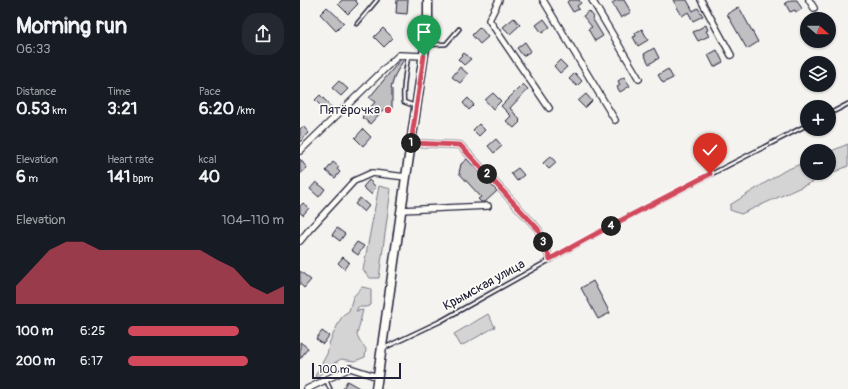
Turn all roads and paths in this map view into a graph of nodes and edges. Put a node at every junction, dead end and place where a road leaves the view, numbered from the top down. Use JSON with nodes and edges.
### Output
{"nodes":[{"id":1,"x":377,"y":0,"type":"edge"},
{"id":2,"x":428,"y":0,"type":"edge"},
{"id":3,"x":499,"y":0,"type":"edge"},
{"id":4,"x":543,"y":0,"type":"edge"},
{"id":5,"x":592,"y":0,"type":"edge"},
{"id":6,"x":701,"y":0,"type":"edge"},
{"id":7,"x":809,"y":0,"type":"edge"},
{"id":8,"x":814,"y":8,"type":"dead end"},
{"id":9,"x":356,"y":24,"type":"dead end"},
{"id":10,"x":459,"y":30,"type":"dead end"},
{"id":11,"x":425,"y":45,"type":"junction"},
{"id":12,"x":409,"y":55,"type":"junction"},
{"id":13,"x":424,"y":56,"type":"junction"},
{"id":14,"x":732,"y":56,"type":"dead end"},
{"id":15,"x":639,"y":79,"type":"dead end"},
{"id":16,"x":848,"y":104,"type":"edge"},
{"id":17,"x":416,"y":106,"type":"junction"},
{"id":18,"x":549,"y":108,"type":"dead end"},
{"id":19,"x":836,"y":110,"type":"edge"},
{"id":20,"x":615,"y":120,"type":"dead end"},
{"id":21,"x":800,"y":129,"type":"edge"},
{"id":22,"x":411,"y":143,"type":"junction"},
{"id":23,"x":300,"y":151,"type":"edge"},
{"id":24,"x":406,"y":177,"type":"junction"},
{"id":25,"x":488,"y":206,"type":"dead end"},
{"id":26,"x":401,"y":210,"type":"junction"},
{"id":27,"x":300,"y":241,"type":"edge"},
{"id":28,"x":550,"y":259,"type":"junction"},
{"id":29,"x":382,"y":349,"type":"junction"},
{"id":30,"x":378,"y":377,"type":"junction"},
{"id":31,"x":326,"y":380,"type":"junction"},
{"id":32,"x":310,"y":388,"type":"edge"},
{"id":33,"x":330,"y":389,"type":"edge"},
{"id":34,"x":376,"y":389,"type":"edge"}],
"edges":[{"from":1,"to":9,"type":"lane"},
{"from":2,"to":11,"type":"main road"},
{"from":3,"to":18,"type":"street"},
{"from":4,"to":20,"type":"street"},
{"from":5,"to":15,"type":"street"},
{"from":6,"to":14,"type":"street"},
{"from":7,"to":8,"type":"street"},
{"from":10,"to":11,"type":"lane"},
{"from":11,"to":13,"type":"main road"},
{"from":12,"to":13,"type":"street"},
{"from":12,"to":17,"type":"lane"},
{"from":12,"to":23,"type":"street"},
{"from":13,"to":17,"type":"main road"},
{"from":16,"to":19,"type":"lane"},
{"from":17,"to":22,"type":"main road"},
{"from":21,"to":28,"type":"lane","name":"Крымская улица"},
{"from":22,"to":24,"type":"main road"},
{"from":22,"to":28,"type":"street"},
{"from":24,"to":26,"type":"main road"},
{"from":24,"to":27,"type":"street"},
{"from":25,"to":26,"type":"street"},
{"from":26,"to":29,"type":"main road"},
{"from":28,"to":29,"type":"lane","name":"Крымская улица"},
{"from":29,"to":30,"type":"main road"},
{"from":30,"to":31,"type":"street"},
{"from":30,"to":34,"type":"main road"},
{"from":31,"to":32,"type":"street"},
{"from":31,"to":33,"type":"lane"}]}
